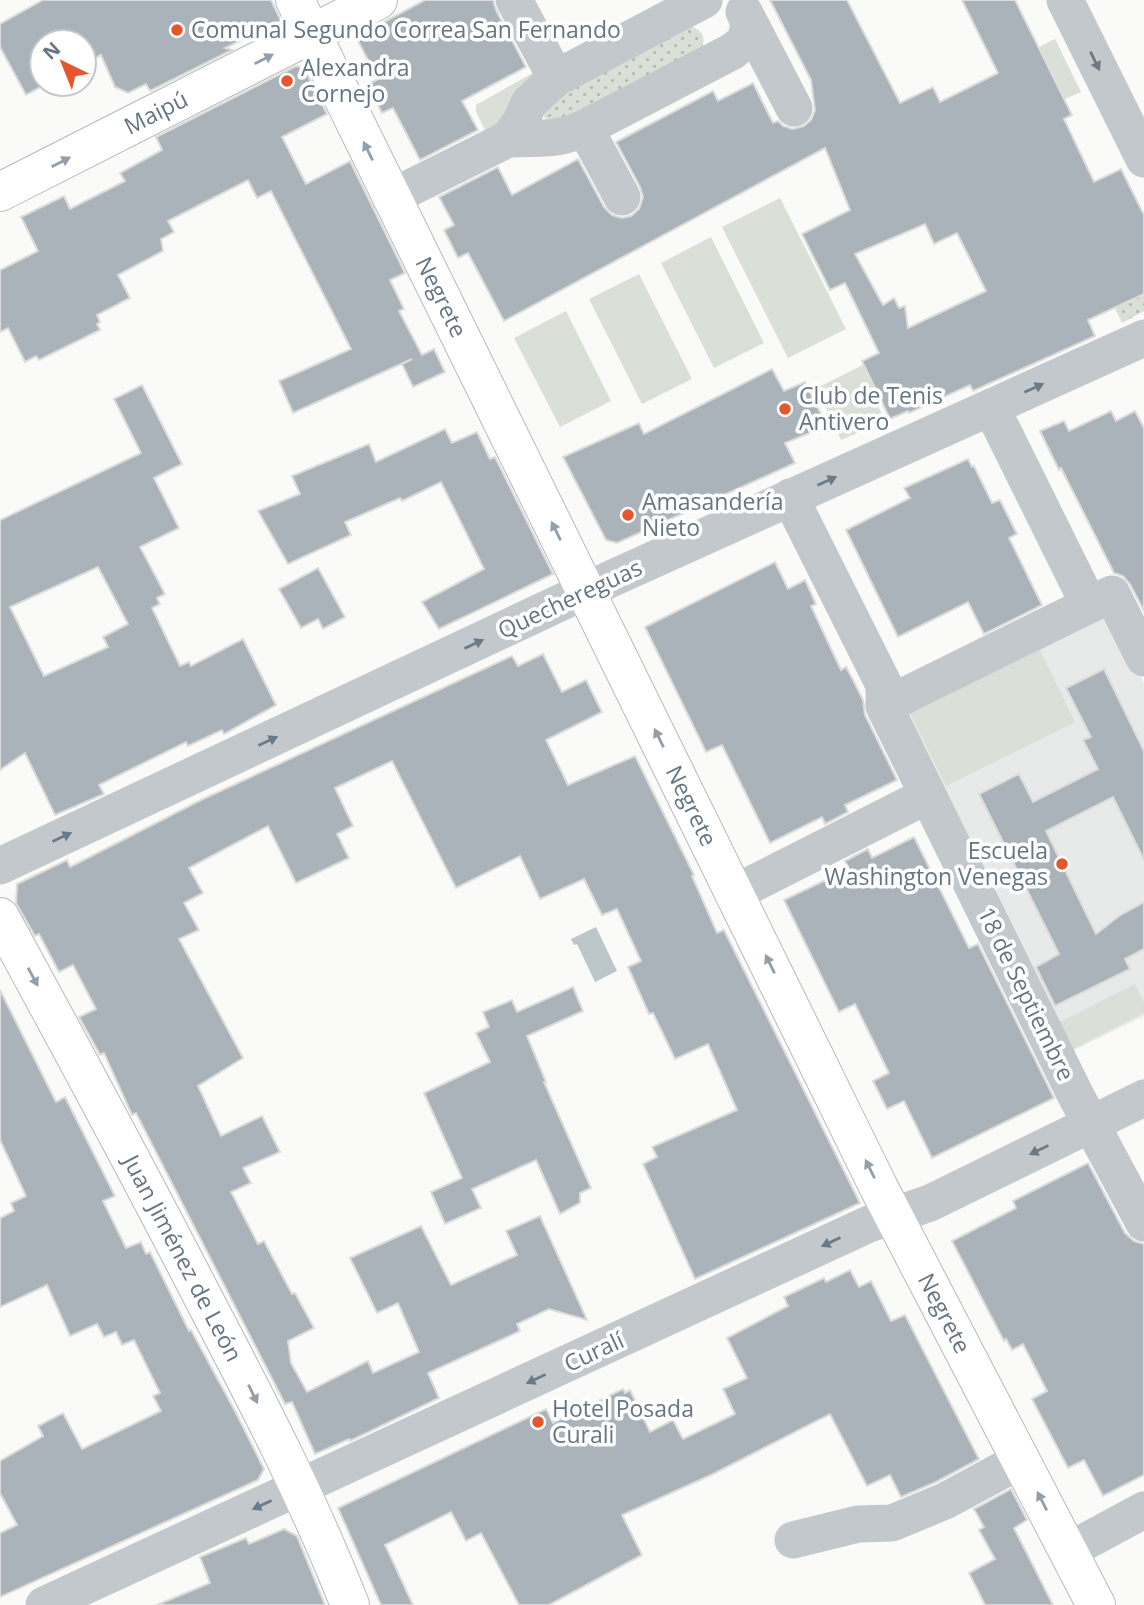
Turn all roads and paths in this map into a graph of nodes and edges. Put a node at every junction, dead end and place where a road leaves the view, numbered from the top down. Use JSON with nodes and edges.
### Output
{"nodes":[{"id":1,"x":295,"y":0,"type":"edge"},
{"id":2,"x":378,"y":0,"type":"edge"},
{"id":3,"x":514,"y":0,"type":"edge"},
{"id":4,"x":704,"y":0,"type":"edge"},
{"id":5,"x":1065,"y":0,"type":"edge"},
{"id":6,"x":740,"y":6,"type":"edge"},
{"id":7,"x":312,"y":35,"type":"junction"},
{"id":8,"x":556,"y":78,"type":"junction"},
{"id":9,"x":794,"y":108,"type":"dead end"},
{"id":10,"x":586,"y":128,"type":"junction"},
{"id":11,"x":508,"y":138,"type":"junction"},
{"id":12,"x":1144,"y":159,"type":"edge"},
{"id":13,"x":0,"y":192,"type":"edge"},
{"id":14,"x":622,"y":197,"type":"dead end"},
{"id":15,"x":390,"y":198,"type":"junction"},
{"id":16,"x":1144,"y":338,"type":"edge"},
{"id":17,"x":991,"y":407,"type":"junction"},
{"id":18,"x":790,"y":497,"type":"junction"},
{"id":19,"x":587,"y":592,"type":"junction"},
{"id":20,"x":1089,"y":605,"type":"junction"},
{"id":21,"x":1144,"y":658,"type":"edge"},
{"id":22,"x":884,"y":706,"type":"junction"},
{"id":23,"x":928,"y":795,"type":"junction"},
{"id":24,"x":0,"y":866,"type":"edge"},
{"id":25,"x":735,"y":893,"type":"junction"},
{"id":26,"x":0,"y":917,"type":"edge"},
{"id":27,"x":1144,"y":1098,"type":"edge"},
{"id":28,"x":1092,"y":1124,"type":"junction"},
{"id":29,"x":894,"y":1215,"type":"junction"},
{"id":30,"x":1144,"y":1223,"type":"edge"},
{"id":31,"x":1021,"y":1460,"type":"junction"},
{"id":32,"x":299,"y":1488,"type":"junction"},
{"id":33,"x":1144,"y":1510,"type":"edge"},
{"id":34,"x":793,"y":1540,"type":"dead end"},
{"id":35,"x":1068,"y":1551,"type":"junction"},
{"id":36,"x":44,"y":1605,"type":"edge"},
{"id":37,"x":350,"y":1605,"type":"edge"},
{"id":38,"x":1096,"y":1605,"type":"edge"}],
"edges":[{"from":1,"to":7,"type":"main road","name":"Negrete"},
{"from":2,"to":7,"type":"main road","name":"Maipú"},
{"from":3,"to":8,"type":"street"},
{"from":4,"to":8,"type":"street"},
{"from":5,"to":12,"type":"street","one_way":true},
{"from":6,"to":9,"type":"street"},
{"from":6,"to":10,"type":"street"},
{"from":13,"to":7,"type":"main road","name":"Maipú","one_way":true},
{"from":15,"to":7,"type":"main road","name":"Negrete","one_way":true},
{"from":8,"to":11,"type":"street"},
{"from":10,"to":11,"type":"street"},
{"from":10,"to":14,"type":"street"},
{"from":11,"to":15,"type":"street"},
{"from":19,"to":15,"type":"main road","name":"Negrete","one_way":true},
{"from":17,"to":16,"type":"street","name":"Quechereguas","one_way":true},
{"from":18,"to":17,"type":"street","name":"Quechereguas","one_way":true},
{"from":17,"to":20,"type":"street"},
{"from":18,"to":19,"type":"street","name":"Quechereguas"},
{"from":18,"to":22,"type":"street","name":"18 de Septiembre"},
{"from":24,"to":19,"type":"street","name":"Quechereguas","one_way":true},
{"from":25,"to":19,"type":"main road","name":"Negrete","one_way":true},
{"from":20,"to":21,"type":"street"},
{"from":20,"to":22,"type":"street"},
{"from":22,"to":23,"type":"street","name":"18 de Septiembre"},
{"from":23,"to":25,"type":"street"},
{"from":23,"to":28,"type":"street","name":"18 de Septiembre"},
{"from":29,"to":25,"type":"main road","name":"Negrete","one_way":true},
{"from":26,"to":32,"type":"main road","name":"Juan Jiménez de León","one_way":true},
{"from":27,"to":28,"type":"street","name":"Curalí"},
{"from":28,"to":29,"type":"street","name":"Curalí","one_way":true},
{"from":28,"to":30,"type":"street","name":"18 de Septiembre"},
{"from":29,"to":31,"type":"main road","name":"Negrete"},
{"from":29,"to":32,"type":"street","name":"Curalí","one_way":true},
{"from":31,"to":34,"type":"street"},
{"from":35,"to":31,"type":"main road","name":"Negrete","one_way":true},
{"from":32,"to":36,"type":"street","name":"Curalí","one_way":true},
{"from":32,"to":37,"type":"main road","name":"Juan Jiménez de León"},
{"from":33,"to":35,"type":"street"},
{"from":35,"to":38,"type":"main road","name":"Negrete"}]}
